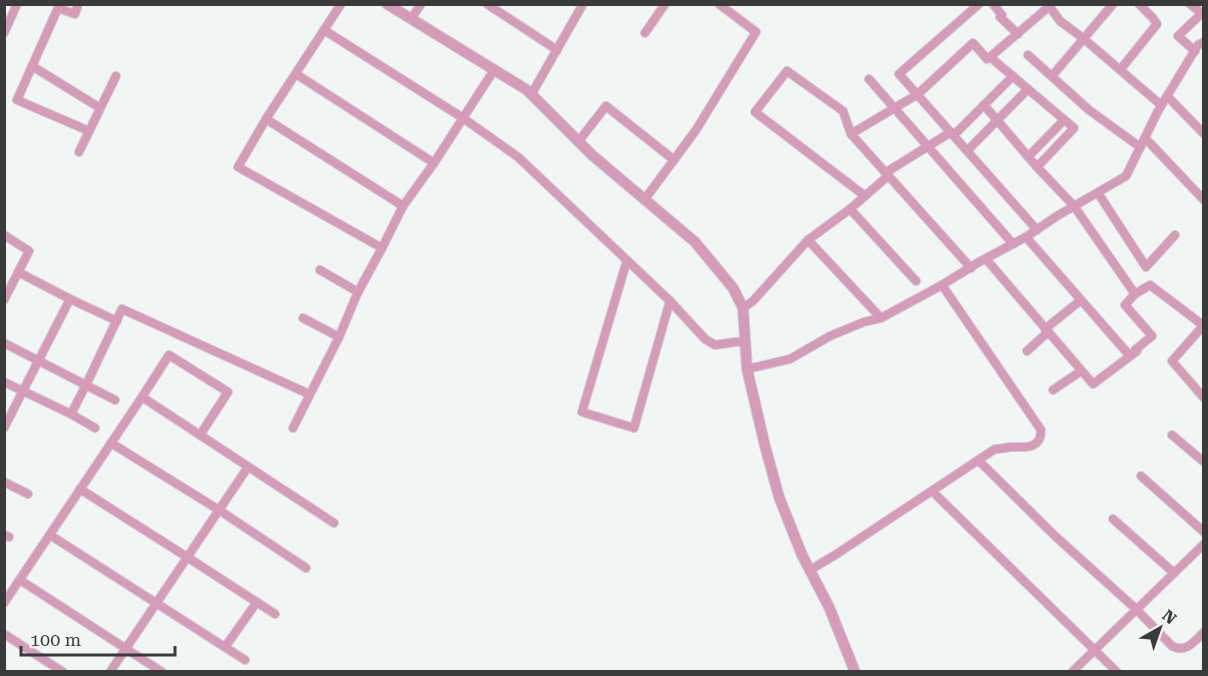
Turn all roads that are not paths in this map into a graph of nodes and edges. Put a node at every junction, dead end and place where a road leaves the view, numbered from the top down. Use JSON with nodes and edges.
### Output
{"nodes":[{"id":1,"x":17,"y":4,"type":"edge"},
{"id":2,"x":78,"y":4,"type":"edge"},
{"id":3,"x":341,"y":4,"type":"edge"},
{"id":4,"x":387,"y":4,"type":"edge"},
{"id":5,"x":422,"y":4,"type":"edge"},
{"id":6,"x":488,"y":4,"type":"edge"},
{"id":7,"x":664,"y":4,"type":"edge"},
{"id":8,"x":718,"y":4,"type":"edge"},
{"id":9,"x":979,"y":4,"type":"edge"},
{"id":10,"x":993,"y":4,"type":"edge"},
{"id":11,"x":1113,"y":4,"type":"edge"},
{"id":12,"x":1139,"y":4,"type":"edge"},
{"id":13,"x":1190,"y":4,"type":"edge"},
{"id":14,"x":582,"y":5,"type":"edge"},
{"id":15,"x":1051,"y":5,"type":"edge"},
{"id":16,"x":1202,"y":14,"type":"edge"},
{"id":17,"x":411,"y":19,"type":"junction"},
{"id":18,"x":324,"y":30,"type":"junction"},
{"id":19,"x":4,"y":33,"type":"edge"},
{"id":20,"x":645,"y":33,"type":"dead end"},
{"id":21,"x":1018,"y":34,"type":"junction"},
{"id":22,"x":1084,"y":39,"type":"junction"},
{"id":23,"x":1203,"y":42,"type":"edge"},
{"id":24,"x":557,"y":50,"type":"junction"},
{"id":25,"x":1195,"y":51,"type":"junction"},
{"id":26,"x":1028,"y":55,"type":"dead end"},
{"id":27,"x":990,"y":57,"type":"junction"},
{"id":28,"x":32,"y":66,"type":"junction"},
{"id":29,"x":494,"y":70,"type":"junction"},
{"id":30,"x":1120,"y":70,"type":"junction"},
{"id":31,"x":296,"y":74,"type":"junction"},
{"id":32,"x":116,"y":76,"type":"dead end"},
{"id":33,"x":1013,"y":76,"type":"junction"},
{"id":34,"x":1052,"y":76,"type":"junction"},
{"id":35,"x":869,"y":80,"type":"dead end"},
{"id":36,"x":1028,"y":89,"type":"junction"},
{"id":37,"x":918,"y":94,"type":"junction"},
{"id":38,"x":531,"y":95,"type":"junction"},
{"id":39,"x":1167,"y":96,"type":"junction"},
{"id":40,"x":984,"y":105,"type":"junction"},
{"id":41,"x":1161,"y":105,"type":"junction"},
{"id":42,"x":100,"y":108,"type":"junction"},
{"id":43,"x":895,"y":109,"type":"junction"},
{"id":44,"x":463,"y":118,"type":"junction"},
{"id":45,"x":266,"y":119,"type":"junction"},
{"id":46,"x":997,"y":120,"type":"junction"},
{"id":47,"x":1064,"y":120,"type":"junction"},
{"id":48,"x":89,"y":131,"type":"junction"},
{"id":49,"x":851,"y":134,"type":"junction"},
{"id":50,"x":952,"y":134,"type":"junction"},
{"id":51,"x":1203,"y":134,"type":"edge"},
{"id":52,"x":1145,"y":138,"type":"junction"},
{"id":53,"x":579,"y":142,"type":"junction"},
{"id":54,"x":928,"y":146,"type":"junction"},
{"id":55,"x":1140,"y":147,"type":"junction"},
{"id":56,"x":968,"y":151,"type":"junction"},
{"id":57,"x":79,"y":152,"type":"dead end"},
{"id":58,"x":1028,"y":157,"type":"junction"},
{"id":59,"x":674,"y":160,"type":"junction"},
{"id":60,"x":434,"y":163,"type":"junction"},
{"id":61,"x":1037,"y":167,"type":"junction"},
{"id":62,"x":887,"y":174,"type":"junction"},
{"id":63,"x":1098,"y":192,"type":"junction"},
{"id":64,"x":865,"y":196,"type":"junction"},
{"id":65,"x":645,"y":199,"type":"junction"},
{"id":66,"x":1203,"y":200,"type":"edge"},
{"id":67,"x":403,"y":206,"type":"junction"},
{"id":68,"x":1074,"y":206,"type":"junction"},
{"id":69,"x":850,"y":209,"type":"junction"},
{"id":70,"x":1037,"y":230,"type":"junction"},
{"id":71,"x":4,"y":235,"type":"edge"},
{"id":72,"x":1175,"y":236,"type":"dead end"},
{"id":73,"x":1026,"y":237,"type":"junction"},
{"id":74,"x":808,"y":240,"type":"junction"},
{"id":75,"x":1013,"y":244,"type":"junction"},
{"id":76,"x":382,"y":248,"type":"junction"},
{"id":77,"x":986,"y":259,"type":"junction"},
{"id":78,"x":627,"y":260,"type":"junction"},
{"id":79,"x":970,"y":268,"type":"junction"},
{"id":80,"x":320,"y":270,"type":"dead end"},
{"id":81,"x":18,"y":272,"type":"junction"},
{"id":82,"x":915,"y":281,"type":"dead end"},
{"id":83,"x":942,"y":285,"type":"junction"},
{"id":84,"x":358,"y":292,"type":"junction"},
{"id":85,"x":1135,"y":294,"type":"junction"},
{"id":86,"x":70,"y":299,"type":"junction"},
{"id":87,"x":4,"y":300,"type":"edge"},
{"id":88,"x":1081,"y":300,"type":"junction"},
{"id":89,"x":670,"y":301,"type":"junction"},
{"id":90,"x":743,"y":308,"type":"junction"},
{"id":91,"x":303,"y":318,"type":"dead end"},
{"id":92,"x":881,"y":318,"type":"junction"},
{"id":93,"x":117,"y":321,"type":"junction"},
{"id":94,"x":1202,"y":323,"type":"edge"},
{"id":95,"x":1047,"y":330,"type":"junction"},
{"id":96,"x":339,"y":337,"type":"junction"},
{"id":97,"x":745,"y":342,"type":"junction"},
{"id":98,"x":4,"y":343,"type":"edge"},
{"id":99,"x":1026,"y":351,"type":"dead end"},
{"id":100,"x":1130,"y":356,"type":"junction"},
{"id":101,"x":39,"y":361,"type":"junction"},
{"id":102,"x":747,"y":369,"type":"junction"},
{"id":103,"x":1081,"y":371,"type":"junction"},
{"id":104,"x":4,"y":382,"type":"edge"},
{"id":105,"x":86,"y":386,"type":"junction"},
{"id":106,"x":1053,"y":390,"type":"dead end"},
{"id":107,"x":23,"y":391,"type":"junction"},
{"id":108,"x":309,"y":394,"type":"junction"},
{"id":109,"x":142,"y":397,"type":"junction"},
{"id":110,"x":1203,"y":398,"type":"edge"},
{"id":111,"x":115,"y":400,"type":"dead end"},
{"id":112,"x":70,"y":414,"type":"junction"},
{"id":113,"x":4,"y":428,"type":"edge"},
{"id":114,"x":95,"y":428,"type":"dead end"},
{"id":115,"x":293,"y":428,"type":"dead end"},
{"id":116,"x":200,"y":435,"type":"junction"},
{"id":117,"x":1172,"y":435,"type":"dead end"},
{"id":118,"x":111,"y":443,"type":"junction"},
{"id":119,"x":978,"y":460,"type":"junction"},
{"id":120,"x":1203,"y":462,"type":"edge"},
{"id":121,"x":248,"y":467,"type":"junction"},
{"id":122,"x":1141,"y":476,"type":"dead end"},
{"id":123,"x":4,"y":482,"type":"edge"},
{"id":124,"x":80,"y":489,"type":"junction"},
{"id":125,"x":932,"y":491,"type":"junction"},
{"id":126,"x":28,"y":494,"type":"dead end"},
{"id":127,"x":219,"y":510,"type":"junction"},
{"id":128,"x":1113,"y":519,"type":"dead end"},
{"id":129,"x":334,"y":523,"type":"dead end"},
{"id":130,"x":1203,"y":531,"type":"edge"},
{"id":131,"x":50,"y":535,"type":"junction"},
{"id":132,"x":1203,"y":544,"type":"edge"},
{"id":133,"x":187,"y":557,"type":"junction"},
{"id":134,"x":306,"y":568,"type":"dead end"},
{"id":135,"x":810,"y":570,"type":"junction"},
{"id":136,"x":1174,"y":573,"type":"junction"},
{"id":137,"x":20,"y":580,"type":"junction"},
{"id":138,"x":256,"y":602,"type":"junction"},
{"id":139,"x":4,"y":603,"type":"edge"},
{"id":140,"x":156,"y":603,"type":"junction"},
{"id":141,"x":1136,"y":609,"type":"junction"},
{"id":142,"x":275,"y":614,"type":"dead end"},
{"id":143,"x":1203,"y":632,"type":"edge"},
{"id":144,"x":4,"y":634,"type":"edge"},
{"id":145,"x":225,"y":647,"type":"junction"},
{"id":146,"x":125,"y":649,"type":"junction"},
{"id":147,"x":1095,"y":649,"type":"junction"},
{"id":148,"x":245,"y":660,"type":"dead end"},
{"id":149,"x":63,"y":672,"type":"edge"},
{"id":150,"x":110,"y":672,"type":"edge"},
{"id":151,"x":162,"y":672,"type":"edge"},
{"id":152,"x":855,"y":672,"type":"edge"},
{"id":153,"x":1072,"y":672,"type":"edge"},
{"id":154,"x":1117,"y":672,"type":"edge"}],
"edges":[{"from":1,"to":19,"type":"street"},
{"from":2,"to":28,"type":"street"},
{"from":3,"to":18,"type":"street"},
{"from":4,"to":17,"type":"street"},
{"from":5,"to":17,"type":"street"},
{"from":6,"to":24,"type":"street"},
{"from":7,"to":20,"type":"street"},
{"from":8,"to":59,"type":"street"},
{"from":9,"to":37,"type":"street"},
{"from":10,"to":21,"type":"street"},
{"from":11,"to":22,"type":"street"},
{"from":12,"to":30,"type":"street"},
{"from":13,"to":16,"type":"street"},
{"from":14,"to":24,"type":"street"},
{"from":15,"to":21,"type":"street"},
{"from":15,"to":22,"type":"street"},
{"from":16,"to":25,"type":"street"},
{"from":17,"to":29,"type":"street"},
{"from":18,"to":31,"type":"street"},
{"from":18,"to":44,"type":"street"},
{"from":21,"to":27,"type":"street"},
{"from":22,"to":30,"type":"street"},
{"from":22,"to":34,"type":"street"},
{"from":23,"to":25,"type":"street"},
{"from":24,"to":38,"type":"street"},
{"from":25,"to":39,"type":"street"},
{"from":26,"to":34,"type":"street"},
{"from":27,"to":33,"type":"street"},
{"from":27,"to":37,"type":"street"},
{"from":28,"to":42,"type":"street"},
{"from":28,"to":48,"type":"street"},
{"from":29,"to":38,"type":"street"},
{"from":29,"to":44,"type":"street"},
{"from":30,"to":41,"type":"street"},
{"from":31,"to":45,"type":"street"},
{"from":31,"to":60,"type":"street"},
{"from":32,"to":42,"type":"street"},
{"from":33,"to":36,"type":"street"},
{"from":33,"to":40,"type":"street"},
{"from":34,"to":55,"type":"street"},
{"from":35,"to":43,"type":"street"},
{"from":36,"to":46,"type":"street"},
{"from":36,"to":47,"type":"street"},
{"from":37,"to":43,"type":"street"},
{"from":37,"to":50,"type":"street"},
{"from":38,"to":53,"type":"street"},
{"from":39,"to":41,"type":"street"},
{"from":39,"to":51,"type":"street"},
{"from":40,"to":46,"type":"street"},
{"from":40,"to":50,"type":"street"},
{"from":41,"to":52,"type":"street"},
{"from":42,"to":48,"type":"street"},
{"from":43,"to":49,"type":"street"},
{"from":43,"to":54,"type":"street"},
{"from":44,"to":60,"type":"street"},
{"from":44,"to":78,"type":"street"},
{"from":45,"to":67,"type":"street"},
{"from":45,"to":76,"type":"street"},
{"from":46,"to":56,"type":"street"},
{"from":46,"to":58,"type":"street"},
{"from":47,"to":58,"type":"street"},
{"from":47,"to":61,"type":"street"},
{"from":48,"to":57,"type":"street"},
{"from":49,"to":62,"type":"street"},
{"from":49,"to":64,"type":"street"},
{"from":50,"to":54,"type":"street"},
{"from":50,"to":56,"type":"street"},
{"from":52,"to":55,"type":"street"},
{"from":52,"to":66,"type":"street"},
{"from":53,"to":59,"type":"street"},
{"from":53,"to":65,"type":"street"},
{"from":54,"to":62,"type":"street"},
{"from":54,"to":75,"type":"street"},
{"from":55,"to":63,"type":"street"},
{"from":56,"to":70,"type":"street"},
{"from":58,"to":61,"type":"street"},
{"from":59,"to":65,"type":"street"},
{"from":60,"to":67,"type":"street"},
{"from":61,"to":68,"type":"street"},
{"from":62,"to":64,"type":"street"},
{"from":62,"to":79,"type":"street"},
{"from":63,"to":68,"type":"street"},
{"from":63,"to":72,"type":"street"},
{"from":64,"to":69,"type":"street"},
{"from":65,"to":90,"type":"street"},
{"from":67,"to":76,"type":"street"},
{"from":68,"to":70,"type":"street"},
{"from":68,"to":85,"type":"street"},
{"from":69,"to":74,"type":"street"},
{"from":69,"to":82,"type":"street"},
{"from":70,"to":73,"type":"street"},
{"from":71,"to":81,"type":"street"},
{"from":73,"to":75,"type":"street"},
{"from":73,"to":88,"type":"street"},
{"from":74,"to":90,"type":"street"},
{"from":74,"to":92,"type":"street"},
{"from":75,"to":77,"type":"street"},
{"from":76,"to":84,"type":"street"},
{"from":77,"to":79,"type":"street"},
{"from":77,"to":95,"type":"street"},
{"from":78,"to":89,"type":"street"},
{"from":78,"to":89,"type":"street"},
{"from":79,"to":83,"type":"street"},
{"from":80,"to":84,"type":"street"},
{"from":81,"to":86,"type":"street"},
{"from":81,"to":87,"type":"street"},
{"from":83,"to":92,"type":"street"},
{"from":83,"to":119,"type":"street"},
{"from":84,"to":96,"type":"street"},
{"from":85,"to":94,"type":"street"},
{"from":85,"to":100,"type":"street"},
{"from":86,"to":93,"type":"street"},
{"from":86,"to":101,"type":"street"},
{"from":88,"to":95,"type":"street"},
{"from":88,"to":100,"type":"street"},
{"from":89,"to":97,"type":"street"},
{"from":90,"to":97,"type":"street"},
{"from":91,"to":96,"type":"street"},
{"from":92,"to":102,"type":"street"},
{"from":93,"to":105,"type":"street"},
{"from":93,"to":108,"type":"street"},
{"from":94,"to":110,"type":"street"},
{"from":95,"to":99,"type":"street"},
{"from":95,"to":103,"type":"street"},
{"from":96,"to":108,"type":"street"},
{"from":97,"to":102,"type":"street"},
{"from":98,"to":101,"type":"street"},
{"from":100,"to":103,"type":"street"},
{"from":101,"to":105,"type":"street"},
{"from":101,"to":107,"type":"street"},
{"from":102,"to":135,"type":"street"},
{"from":103,"to":106,"type":"street"},
{"from":104,"to":107,"type":"street"},
{"from":105,"to":111,"type":"street"},
{"from":105,"to":112,"type":"street"},
{"from":107,"to":112,"type":"street"},
{"from":107,"to":113,"type":"street"},
{"from":108,"to":115,"type":"street"},
{"from":109,"to":116,"type":"street"},
{"from":109,"to":116,"type":"street"},
{"from":109,"to":118,"type":"street"},
{"from":112,"to":114,"type":"street"},
{"from":116,"to":121,"type":"street"},
{"from":117,"to":120,"type":"street"},
{"from":118,"to":124,"type":"street"},
{"from":118,"to":127,"type":"street"},
{"from":119,"to":125,"type":"street"},
{"from":119,"to":141,"type":"street"},
{"from":121,"to":127,"type":"street"},
{"from":121,"to":129,"type":"street"},
{"from":122,"to":130,"type":"street"},
{"from":123,"to":126,"type":"street"},
{"from":124,"to":131,"type":"street"},
{"from":124,"to":133,"type":"street"},
{"from":125,"to":135,"type":"street"},
{"from":125,"to":147,"type":"street"},
{"from":127,"to":133,"type":"street"},
{"from":127,"to":134,"type":"street"},
{"from":128,"to":136,"type":"street"},
{"from":131,"to":137,"type":"street"},
{"from":131,"to":140,"type":"street"},
{"from":132,"to":136,"type":"street"},
{"from":133,"to":138,"type":"street"},
{"from":133,"to":140,"type":"street"},
{"from":135,"to":152,"type":"street"},
{"from":136,"to":141,"type":"street"},
{"from":137,"to":139,"type":"street"},
{"from":137,"to":146,"type":"street"},
{"from":138,"to":142,"type":"street"},
{"from":138,"to":145,"type":"street"},
{"from":140,"to":145,"type":"street"},
{"from":140,"to":146,"type":"street"},
{"from":141,"to":143,"type":"street"},
{"from":141,"to":147,"type":"street"},
{"from":144,"to":149,"type":"street"},
{"from":145,"to":148,"type":"street"},
{"from":146,"to":150,"type":"street"},
{"from":146,"to":151,"type":"street"},
{"from":147,"to":153,"type":"street"},
{"from":147,"to":154,"type":"street"}]}
